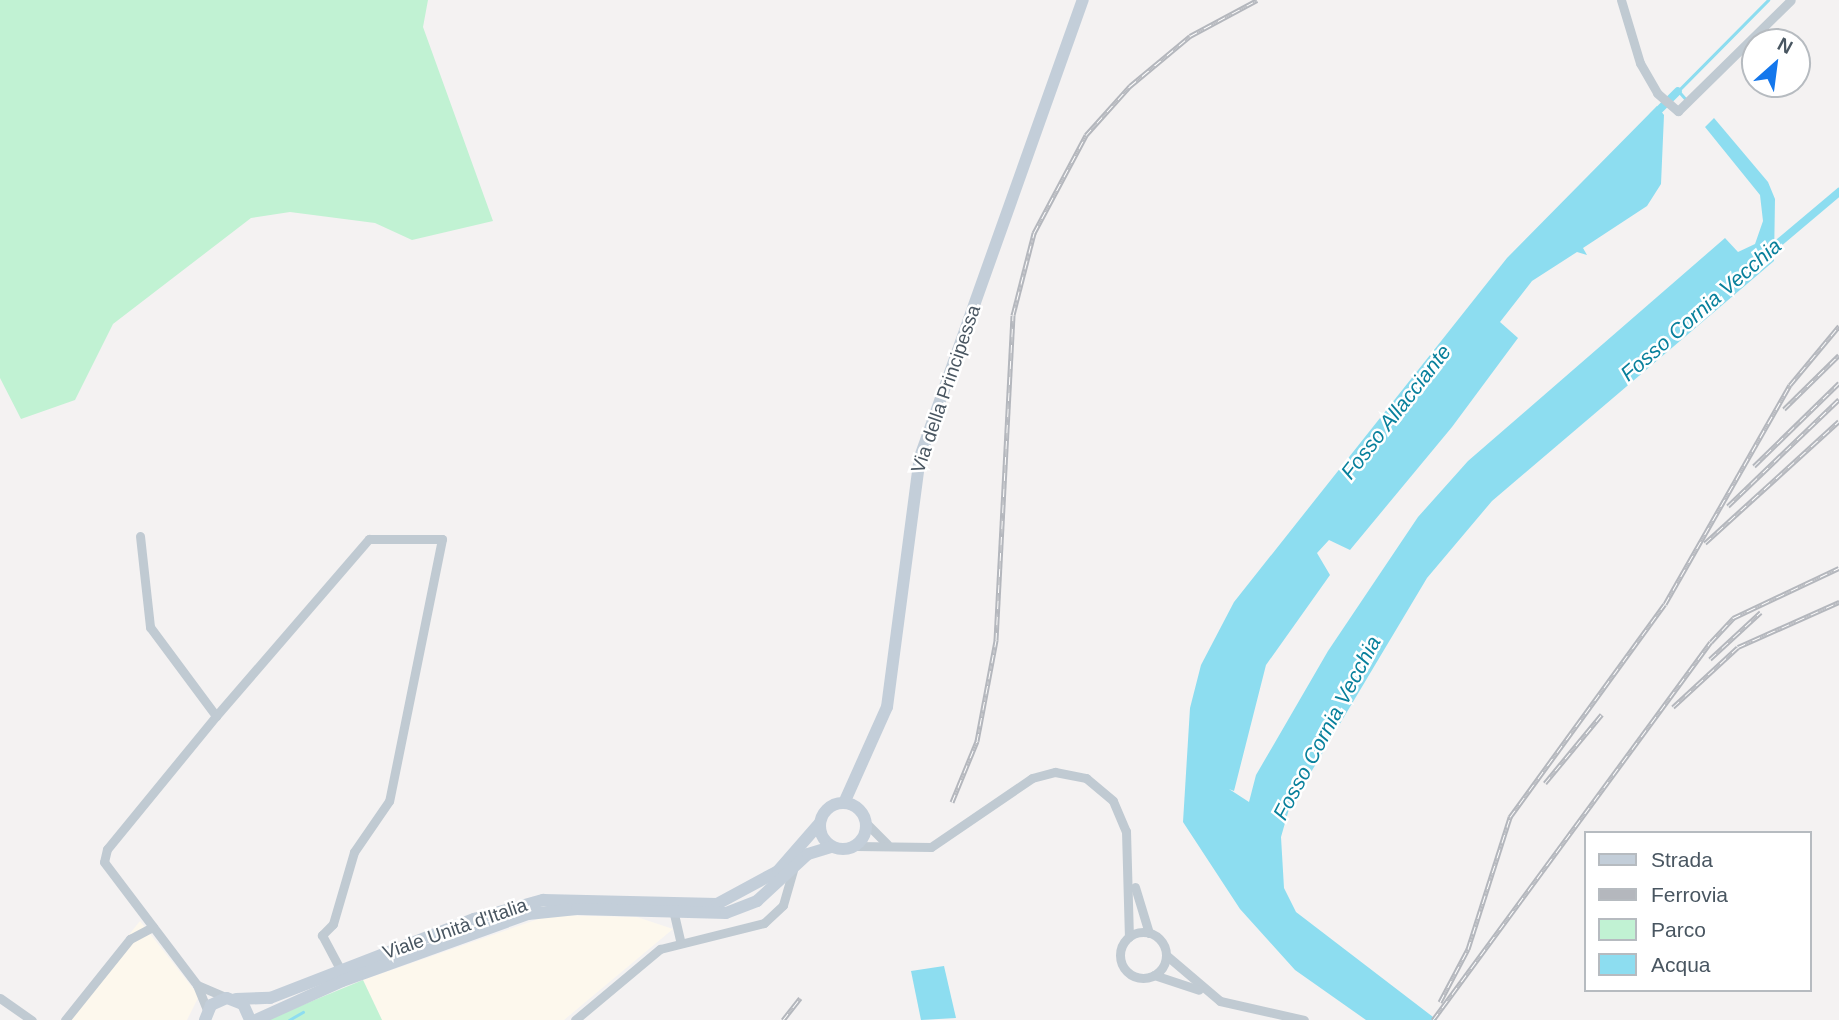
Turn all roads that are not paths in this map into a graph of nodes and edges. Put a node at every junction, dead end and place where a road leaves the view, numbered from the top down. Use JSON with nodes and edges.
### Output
{"nodes":[{"id":1,"x":1075,"y":0,"type":"edge"},
{"id":2,"x":1083,"y":0,"type":"edge"},
{"id":3,"x":1621,"y":0,"type":"edge"},
{"id":4,"x":1791,"y":0,"type":"edge"},
{"id":5,"x":1076,"y":23,"type":"junction"},
{"id":6,"x":140,"y":536,"type":"dead end"},
{"id":7,"x":216,"y":716,"type":"junction"},
{"id":8,"x":844,"y":803,"type":"junction"},
{"id":9,"x":866,"y":823,"type":"junction"},
{"id":10,"x":819,"y":824,"type":"junction"},
{"id":11,"x":889,"y":845,"type":"junction"},
{"id":12,"x":831,"y":846,"type":"junction"},
{"id":13,"x":856,"y":846,"type":"junction"},
{"id":14,"x":793,"y":869,"type":"junction"},
{"id":15,"x":1132,"y":876,"type":"junction"},
{"id":16,"x":674,"y":914,"type":"junction"},
{"id":17,"x":153,"y":927,"type":"junction"},
{"id":18,"x":1149,"y":933,"type":"junction"},
{"id":19,"x":1129,"y":937,"type":"junction"},
{"id":20,"x":680,"y":941,"type":"junction"},
{"id":21,"x":1166,"y":955,"type":"junction"},
{"id":22,"x":341,"y":970,"type":"junction"},
{"id":23,"x":1154,"y":975,"type":"junction"},
{"id":24,"x":197,"y":985,"type":"junction"},
{"id":25,"x":1204,"y":992,"type":"junction"},
{"id":26,"x":0,"y":998,"type":"edge"},
{"id":27,"x":232,"y":999,"type":"junction"},
{"id":28,"x":204,"y":1016,"type":"edge"},
{"id":29,"x":32,"y":1020,"type":"edge"},
{"id":30,"x":65,"y":1020,"type":"edge"},
{"id":31,"x":250,"y":1020,"type":"edge"},
{"id":32,"x":256,"y":1020,"type":"edge"},
{"id":33,"x":575,"y":1020,"type":"edge"},
{"id":34,"x":1304,"y":1020,"type":"edge"}],
"edges":[{"from":1,"to":5,"type":"main road","name":"Via della Principessa"},
{"from":2,"to":5,"type":"main road","name":"Via della Principessa"},
{"from":3,"to":4,"type":"street"},
{"from":5,"to":8,"type":"main road","name":"Via della Principessa"},
{"from":6,"to":7,"type":"street"},
{"from":7,"to":17,"type":"street"},
{"from":7,"to":22,"type":"street"},
{"from":8,"to":9,"type":"main road"},
{"from":8,"to":10,"type":"main road"},
{"from":9,"to":11,"type":"street"},
{"from":9,"to":13,"type":"main road"},
{"from":10,"to":12,"type":"main road"},
{"from":10,"to":22,"type":"main road","name":"Viale Unità d'Italia"},
{"from":11,"to":13,"type":"street"},
{"from":11,"to":15,"type":"street"},
{"from":12,"to":13,"type":"main road"},
{"from":12,"to":14,"type":"main road","name":"Viale Unità d'Italia"},
{"from":14,"to":16,"type":"main road","name":"Viale Unità d'Italia"},
{"from":14,"to":20,"type":"street"},
{"from":15,"to":18,"type":"street"},
{"from":15,"to":19,"type":"street"},
{"from":16,"to":20,"type":"street"},
{"from":16,"to":32,"type":"main road","name":"Viale Unità d'Italia"},
{"from":17,"to":24,"type":"street"},
{"from":17,"to":30,"type":"street"},
{"from":18,"to":19,"type":"street"},
{"from":18,"to":21,"type":"street"},
{"from":19,"to":23,"type":"street"},
{"from":20,"to":33,"type":"street"},
{"from":21,"to":23,"type":"street"},
{"from":21,"to":25,"type":"street"},
{"from":22,"to":27,"type":"main road","name":"Viale Unità d'Italia"},
{"from":23,"to":25,"type":"street"},
{"from":24,"to":27,"type":"street"},
{"from":24,"to":28,"type":"street"},
{"from":25,"to":34,"type":"street"},
{"from":26,"to":29,"type":"street"},
{"from":27,"to":28,"type":"main road","name":"Viale Unità d'Italia"},
{"from":27,"to":31,"type":"main road"}]}
